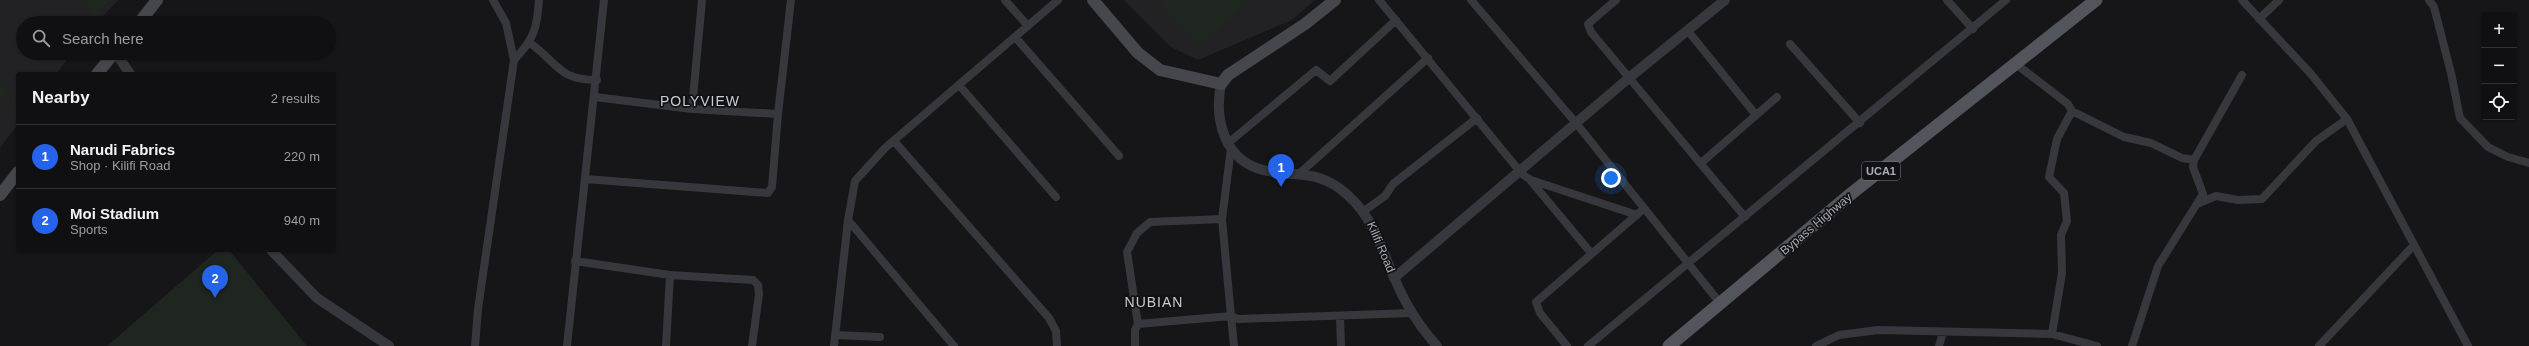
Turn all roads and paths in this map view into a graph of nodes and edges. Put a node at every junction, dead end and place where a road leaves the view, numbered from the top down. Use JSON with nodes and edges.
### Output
{"nodes":[{"id":1,"x":157,"y":0,"type":"edge"},
{"id":2,"x":493,"y":0,"type":"edge"},
{"id":3,"x":539,"y":0,"type":"edge"},
{"id":4,"x":604,"y":0,"type":"edge"},
{"id":5,"x":702,"y":0,"type":"edge"},
{"id":6,"x":791,"y":0,"type":"edge"},
{"id":7,"x":1005,"y":0,"type":"edge"},
{"id":8,"x":1058,"y":0,"type":"edge"},
{"id":9,"x":1093,"y":0,"type":"edge"},
{"id":10,"x":1335,"y":0,"type":"edge"},
{"id":11,"x":1379,"y":0,"type":"edge"},
{"id":12,"x":1471,"y":0,"type":"edge"},
{"id":13,"x":1616,"y":0,"type":"edge"},
{"id":14,"x":1725,"y":0,"type":"edge"},
{"id":15,"x":1947,"y":0,"type":"edge"},
{"id":16,"x":2006,"y":0,"type":"edge"},
{"id":17,"x":2096,"y":0,"type":"edge"},
{"id":18,"x":2242,"y":0,"type":"edge"},
{"id":19,"x":2279,"y":0,"type":"edge"},
{"id":20,"x":2429,"y":0,"type":"edge"},
{"id":21,"x":144,"y":16,"type":"edge"},
{"id":22,"x":2259,"y":19,"type":"junction"},
{"id":23,"x":1396,"y":20,"type":"junction"},
{"id":24,"x":1028,"y":26,"type":"junction"},
{"id":25,"x":1973,"y":29,"type":"junction"},
{"id":26,"x":1688,"y":32,"type":"junction"},
{"id":27,"x":1014,"y":37,"type":"junction"},
{"id":28,"x":530,"y":43,"type":"junction"},
{"id":29,"x":1790,"y":44,"type":"dead end"},
{"id":30,"x":1428,"y":58,"type":"junction"},
{"id":31,"x":109,"y":60,"type":"edge"},
{"id":32,"x":120,"y":60,"type":"edge"},
{"id":33,"x":514,"y":60,"type":"junction"},
{"id":34,"x":2016,"y":64,"type":"junction"},
{"id":35,"x":99,"y":72,"type":"edge"},
{"id":36,"x":129,"y":72,"type":"edge"},
{"id":37,"x":2242,"y":75,"type":"dead end"},
{"id":38,"x":1630,"y":77,"type":"junction"},
{"id":39,"x":597,"y":80,"type":"junction"},
{"id":40,"x":1221,"y":84,"type":"junction"},
{"id":41,"x":959,"y":85,"type":"junction"},
{"id":42,"x":595,"y":96,"type":"junction"},
{"id":43,"x":1777,"y":97,"type":"dead end"},
{"id":44,"x":692,"y":109,"type":"junction"},
{"id":45,"x":2072,"y":111,"type":"junction"},
{"id":46,"x":778,"y":114,"type":"junction"},
{"id":47,"x":1756,"y":115,"type":"junction"},
{"id":48,"x":1477,"y":118,"type":"junction"},
{"id":49,"x":2347,"y":120,"type":"junction"},
{"id":50,"x":1576,"y":122,"type":"junction"},
{"id":51,"x":1860,"y":123,"type":"junction"},
{"id":52,"x":894,"y":141,"type":"junction"},
{"id":53,"x":1229,"y":146,"type":"junction"},
{"id":54,"x":1119,"y":156,"type":"dead end"},
{"id":55,"x":2194,"y":160,"type":"junction"},
{"id":56,"x":1701,"y":163,"type":"junction"},
{"id":57,"x":2529,"y":163,"type":"edge"},
{"id":58,"x":1519,"y":171,"type":"junction"},
{"id":59,"x":1300,"y":173,"type":"junction"},
{"id":60,"x":16,"y":175,"type":"edge"},
{"id":61,"x":584,"y":179,"type":"junction"},
{"id":62,"x":1531,"y":180,"type":"junction"},
{"id":63,"x":0,"y":195,"type":"edge"},
{"id":64,"x":1056,"y":197,"type":"dead end"},
{"id":65,"x":2197,"y":204,"type":"junction"},
{"id":66,"x":1646,"y":208,"type":"junction"},
{"id":67,"x":1364,"y":211,"type":"junction"},
{"id":68,"x":1637,"y":215,"type":"junction"},
{"id":69,"x":1745,"y":217,"type":"junction"},
{"id":70,"x":1222,"y":219,"type":"junction"},
{"id":71,"x":848,"y":220,"type":"junction"},
{"id":72,"x":2414,"y":245,"type":"junction"},
{"id":73,"x":273,"y":252,"type":"edge"},
{"id":74,"x":1591,"y":253,"type":"junction"},
{"id":75,"x":575,"y":261,"type":"junction"},
{"id":76,"x":1689,"y":262,"type":"junction"},
{"id":77,"x":670,"y":275,"type":"junction"},
{"id":78,"x":1394,"y":278,"type":"junction"},
{"id":79,"x":1720,"y":303,"type":"junction"},
{"id":80,"x":1411,"y":313,"type":"junction"},
{"id":81,"x":1231,"y":316,"type":"junction"},
{"id":82,"x":1340,"y":316,"type":"junction"},
{"id":83,"x":1138,"y":324,"type":"junction"},
{"id":84,"x":1943,"y":332,"type":"junction"},
{"id":85,"x":2052,"y":334,"type":"junction"},
{"id":86,"x":835,"y":335,"type":"junction"},
{"id":87,"x":880,"y":337,"type":"dead end"},
{"id":88,"x":389,"y":346,"type":"edge"},
{"id":89,"x":475,"y":346,"type":"edge"},
{"id":90,"x":567,"y":346,"type":"edge"},
{"id":91,"x":666,"y":346,"type":"edge"},
{"id":92,"x":752,"y":346,"type":"edge"},
{"id":93,"x":834,"y":346,"type":"edge"},
{"id":94,"x":954,"y":346,"type":"edge"},
{"id":95,"x":1057,"y":346,"type":"edge"},
{"id":96,"x":1135,"y":346,"type":"edge"},
{"id":97,"x":1234,"y":346,"type":"edge"},
{"id":98,"x":1341,"y":346,"type":"edge"},
{"id":99,"x":1438,"y":346,"type":"edge"},
{"id":100,"x":1567,"y":346,"type":"edge"},
{"id":101,"x":1588,"y":346,"type":"edge"},
{"id":102,"x":1670,"y":346,"type":"edge"},
{"id":103,"x":1816,"y":346,"type":"edge"},
{"id":104,"x":1939,"y":346,"type":"edge"},
{"id":105,"x":2097,"y":346,"type":"edge"},
{"id":106,"x":2132,"y":346,"type":"edge"},
{"id":107,"x":2320,"y":346,"type":"edge"},
{"id":108,"x":2468,"y":346,"type":"edge"}],
"edges":[{"from":1,"to":21,"type":"main road"},
{"from":2,"to":33,"type":"street"},
{"from":3,"to":28,"type":"street"},
{"from":4,"to":39,"type":"street"},
{"from":5,"to":44,"type":"street"},
{"from":6,"to":46,"type":"street"},
{"from":7,"to":24,"type":"street"},
{"from":8,"to":24,"type":"street"},
{"from":9,"to":40,"type":"main road"},
{"from":10,"to":40,"type":"main road"},
{"from":11,"to":23,"type":"street"},
{"from":12,"to":50,"type":"street"},
{"from":13,"to":38,"type":"street"},
{"from":14,"to":26,"type":"street"},
{"from":15,"to":25,"type":"street"},
{"from":16,"to":25,"type":"street"},
{"from":17,"to":34,"type":"main road","name":"Bypass Highway","number":"UCA1"},
{"from":18,"to":22,"type":"street"},
{"from":19,"to":22,"type":"street"},
{"from":20,"to":57,"type":"street"},
{"from":22,"to":49,"type":"street"},
{"from":23,"to":30,"type":"street"},
{"from":23,"to":53,"type":"street"},
{"from":24,"to":27,"type":"street"},
{"from":25,"to":51,"type":"street"},
{"from":26,"to":38,"type":"street"},
{"from":26,"to":47,"type":"street"},
{"from":27,"to":41,"type":"street"},
{"from":27,"to":54,"type":"street"},
{"from":28,"to":33,"type":"street"},
{"from":28,"to":39,"type":"street"},
{"from":29,"to":51,"type":"street"},
{"from":30,"to":48,"type":"street"},
{"from":30,"to":59,"type":"street"},
{"from":31,"to":35,"type":"main road"},
{"from":32,"to":36,"type":"street"},
{"from":33,"to":89,"type":"street"},
{"from":34,"to":45,"type":"street"},
{"from":34,"to":79,"type":"main road","name":"Bypass Highway","number":"UCA1"},
{"from":37,"to":55,"type":"street"},
{"from":38,"to":50,"type":"street"},
{"from":38,"to":56,"type":"street"},
{"from":39,"to":42,"type":"street"},
{"from":40,"to":53,"type":"street","name":"Kilifi Road"},
{"from":41,"to":52,"type":"street"},
{"from":41,"to":64,"type":"street"},
{"from":42,"to":44,"type":"street"},
{"from":42,"to":61,"type":"street"},
{"from":43,"to":47,"type":"street"},
{"from":44,"to":46,"type":"street"},
{"from":45,"to":55,"type":"street"},
{"from":45,"to":85,"type":"street"},
{"from":46,"to":61,"type":"street"},
{"from":47,"to":56,"type":"street"},
{"from":48,"to":58,"type":"street"},
{"from":48,"to":67,"type":"street"},
{"from":49,"to":65,"type":"street"},
{"from":49,"to":72,"type":"street"},
{"from":50,"to":58,"type":"street"},
{"from":50,"to":66,"type":"street"},
{"from":51,"to":69,"type":"street"},
{"from":52,"to":71,"type":"street"},
{"from":52,"to":95,"type":"street"},
{"from":53,"to":59,"type":"street","name":"Kilifi Road"},
{"from":53,"to":70,"type":"street"},
{"from":55,"to":65,"type":"street"},
{"from":56,"to":69,"type":"street"},
{"from":58,"to":62,"type":"street"},
{"from":58,"to":78,"type":"street"},
{"from":59,"to":67,"type":"street","name":"Kilifi Road"},
{"from":60,"to":63,"type":"main road"},
{"from":61,"to":75,"type":"street"},
{"from":62,"to":68,"type":"street"},
{"from":62,"to":74,"type":"street"},
{"from":65,"to":106,"type":"street"},
{"from":66,"to":68,"type":"street"},
{"from":66,"to":76,"type":"street"},
{"from":67,"to":78,"type":"street","name":"Kilifi Road"},
{"from":68,"to":74,"type":"street"},
{"from":69,"to":76,"type":"street"},
{"from":70,"to":81,"type":"street"},
{"from":70,"to":83,"type":"street"},
{"from":71,"to":86,"type":"street"},
{"from":71,"to":94,"type":"street"},
{"from":72,"to":107,"type":"street"},
{"from":72,"to":108,"type":"street"},
{"from":73,"to":88,"type":"street"},
{"from":74,"to":100,"type":"street"},
{"from":75,"to":77,"type":"street"},
{"from":75,"to":90,"type":"street"},
{"from":76,"to":79,"type":"street"},
{"from":76,"to":101,"type":"street"},
{"from":77,"to":91,"type":"street"},
{"from":77,"to":92,"type":"street"},
{"from":78,"to":80,"type":"street","name":"Kilifi Road"},
{"from":79,"to":102,"type":"main road","name":"Bypass Highway","number":"UCA1"},
{"from":80,"to":82,"type":"street"},
{"from":80,"to":99,"type":"street","name":"Kilifi Road"},
{"from":81,"to":82,"type":"street"},
{"from":81,"to":83,"type":"street"},
{"from":81,"to":97,"type":"street"},
{"from":82,"to":98,"type":"street"},
{"from":83,"to":96,"type":"street"},
{"from":84,"to":85,"type":"street"},
{"from":84,"to":103,"type":"street"},
{"from":84,"to":104,"type":"street"},
{"from":85,"to":105,"type":"street"},
{"from":86,"to":87,"type":"street"},
{"from":86,"to":93,"type":"street"}]}
